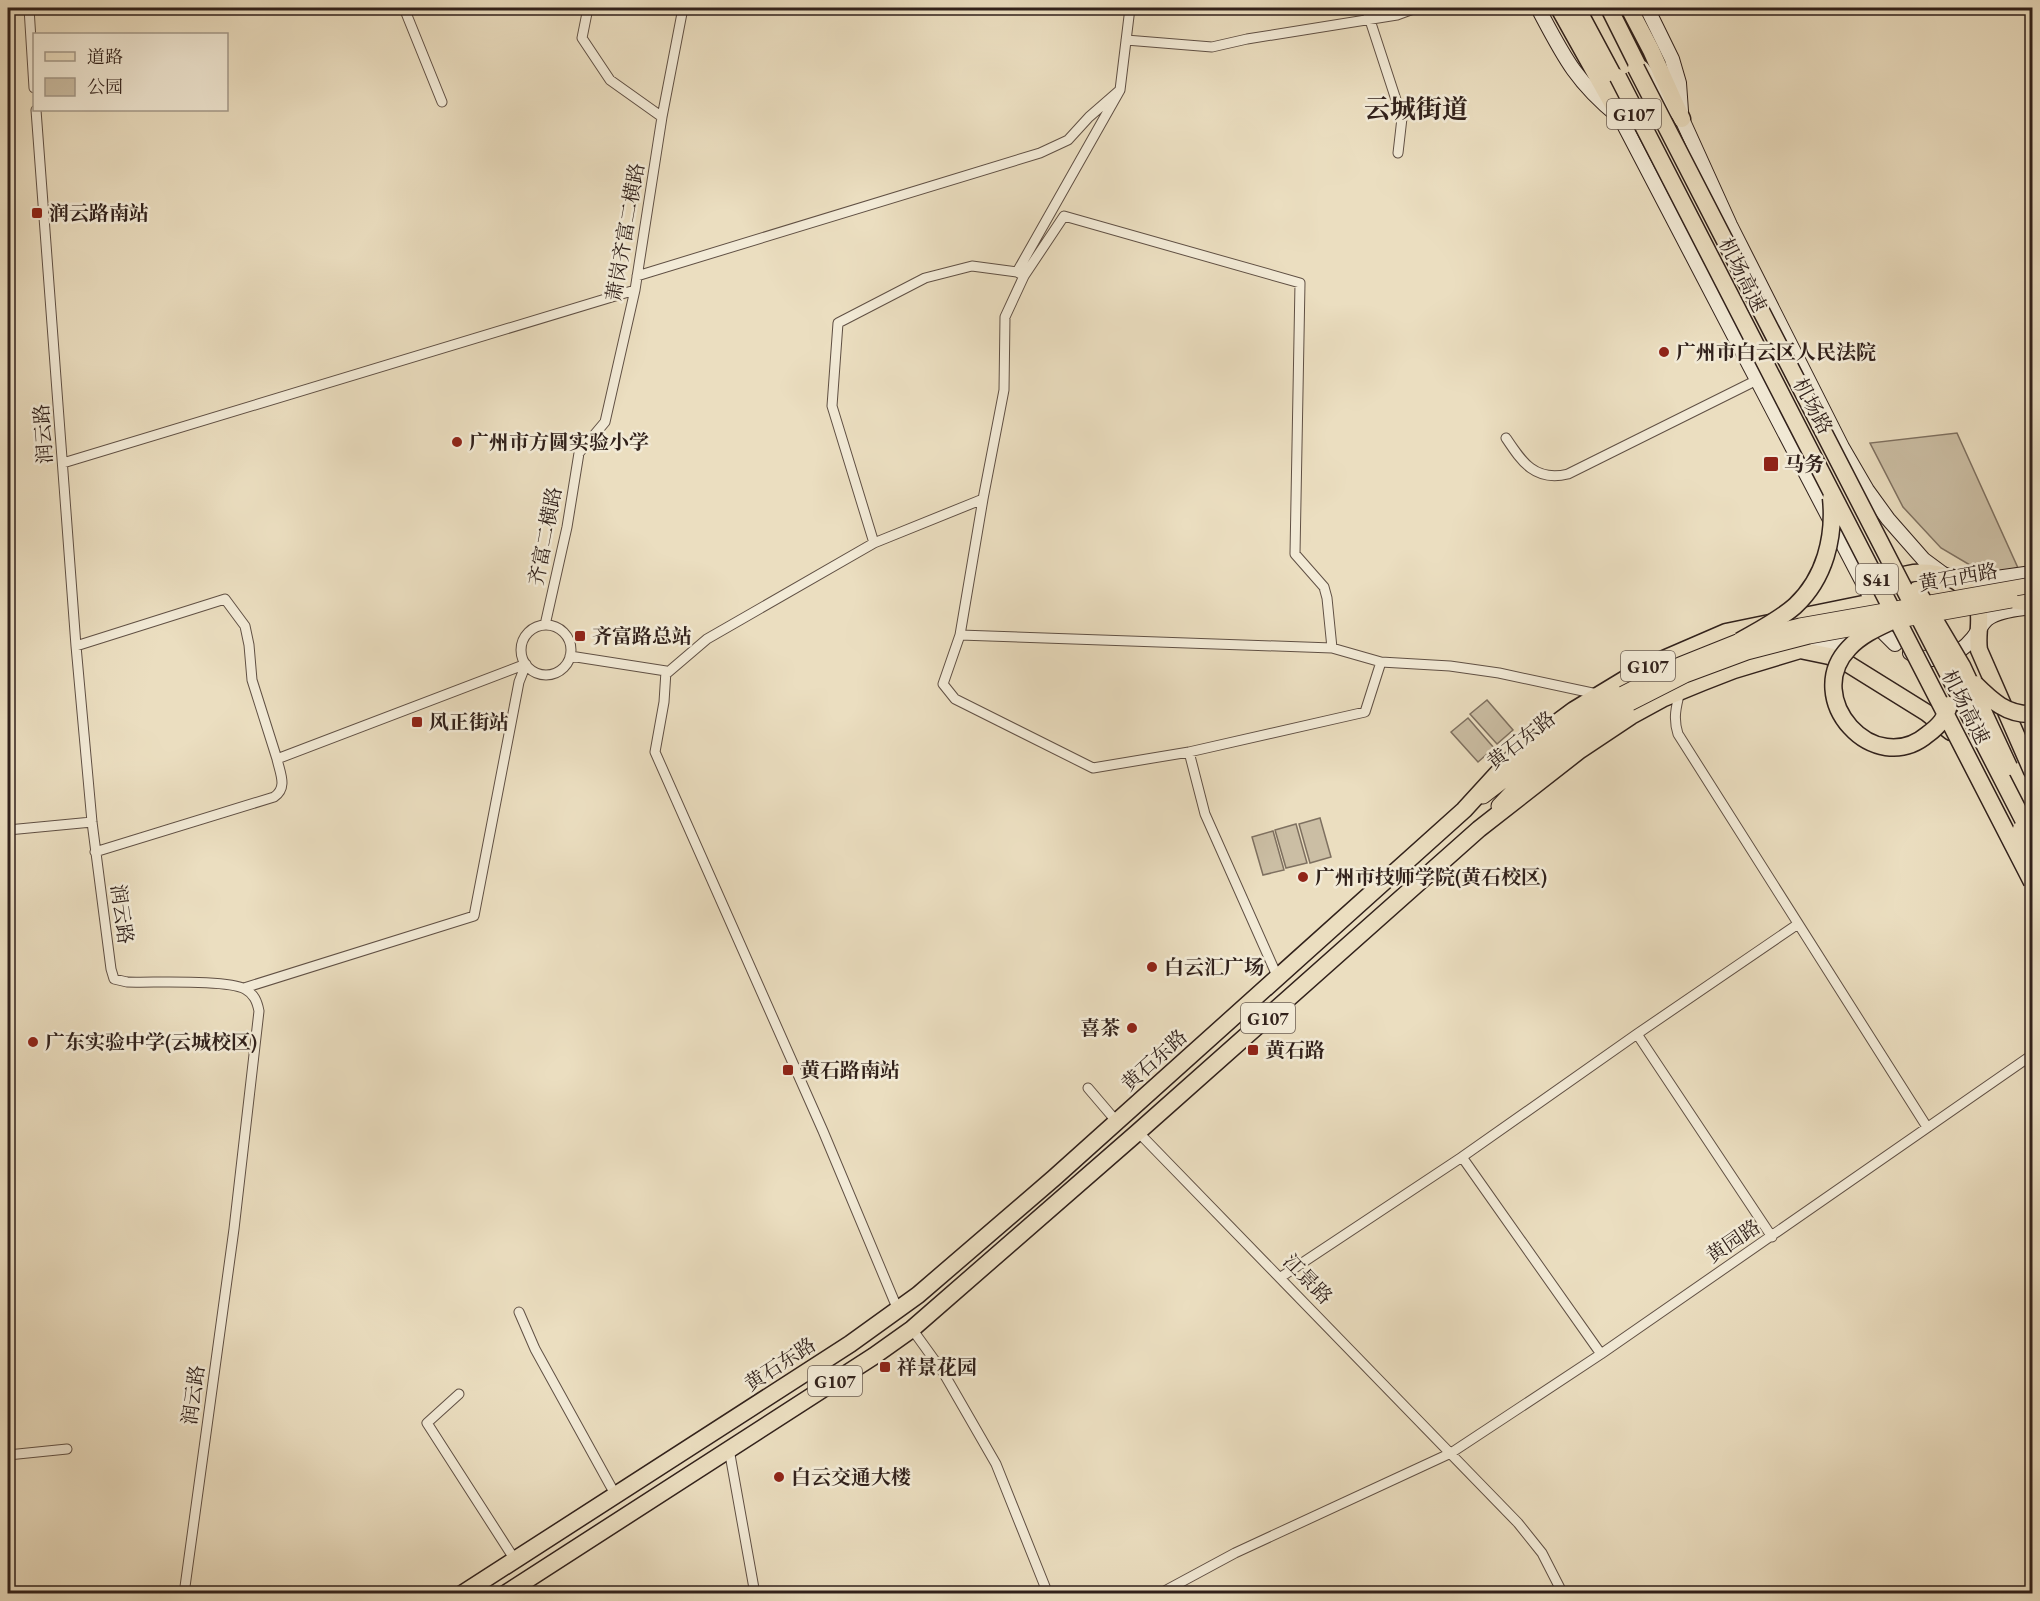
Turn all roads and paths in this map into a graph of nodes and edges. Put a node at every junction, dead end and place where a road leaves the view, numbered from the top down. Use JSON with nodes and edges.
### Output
{"nodes":[{"id":1,"x":28,"y":8,"type":"edge"},
{"id":2,"x":404,"y":8,"type":"edge"},
{"id":3,"x":588,"y":8,"type":"edge"},
{"id":4,"x":683,"y":8,"type":"edge"},
{"id":5,"x":1130,"y":8,"type":"edge"},
{"id":6,"x":1366,"y":8,"type":"edge"},
{"id":7,"x":1416,"y":8,"type":"edge"},
{"id":8,"x":1538,"y":8,"type":"edge"},
{"id":9,"x":1559,"y":8,"type":"edge"},
{"id":10,"x":1577,"y":8,"type":"edge"},
{"id":11,"x":1582,"y":8,"type":"edge"},
{"id":12,"x":1607,"y":8,"type":"edge"},
{"id":13,"x":1629,"y":8,"type":"edge"},
{"id":14,"x":1647,"y":8,"type":"edge"},
{"id":15,"x":1370,"y":19,"type":"junction"},
{"id":16,"x":1126,"y":40,"type":"junction"},
{"id":17,"x":1636,"y":59,"type":"junction"},
{"id":18,"x":1608,"y":67,"type":"junction"},
{"id":19,"x":33,"y":75,"type":"edge"},
{"id":20,"x":1120,"y":90,"type":"junction"},
{"id":21,"x":442,"y":102,"type":"dead end"},
{"id":22,"x":36,"y":111,"type":"edge"},
{"id":23,"x":662,"y":117,"type":"junction"},
{"id":24,"x":1621,"y":119,"type":"junction"},
{"id":25,"x":1682,"y":119,"type":"junction"},
{"id":26,"x":1398,"y":153,"type":"dead end"},
{"id":27,"x":1662,"y":160,"type":"junction"},
{"id":28,"x":1020,"y":274,"type":"junction"},
{"id":29,"x":637,"y":276,"type":"junction"},
{"id":30,"x":635,"y":290,"type":"junction"},
{"id":31,"x":1739,"y":292,"type":"junction"},
{"id":32,"x":1757,"y":380,"type":"junction"},
{"id":33,"x":1506,"y":438,"type":"dead end"},
{"id":34,"x":1842,"y":447,"type":"junction"},
{"id":35,"x":579,"y":453,"type":"joint"},
{"id":36,"x":63,"y":463,"type":"junction"},
{"id":37,"x":1803,"y":470,"type":"junction"},
{"id":38,"x":1828,"y":479,"type":"junction"},
{"id":39,"x":983,"y":499,"type":"junction"},
{"id":40,"x":874,"y":543,"type":"junction"},
{"id":41,"x":2032,"y":573,"type":"edge"},
{"id":42,"x":1947,"y":577,"type":"junction"},
{"id":43,"x":2032,"y":585,"type":"edge"},
{"id":44,"x":2032,"y":596,"type":"edge"},
{"id":45,"x":2011,"y":600,"type":"junction"},
{"id":46,"x":1873,"y":602,"type":"junction"},
{"id":47,"x":2032,"y":605,"type":"edge"},
{"id":48,"x":1841,"y":608,"type":"junction"},
{"id":49,"x":1892,"y":616,"type":"junction"},
{"id":50,"x":1788,"y":619,"type":"junction"},
{"id":51,"x":545,"y":625,"type":"junction"},
{"id":52,"x":1977,"y":634,"type":"junction"},
{"id":53,"x":960,"y":636,"type":"junction"},
{"id":54,"x":1740,"y":641,"type":"junction"},
{"id":55,"x":1846,"y":641,"type":"junction"},
{"id":56,"x":1895,"y":644,"type":"junction"},
{"id":57,"x":76,"y":646,"type":"junction"},
{"id":58,"x":1332,"y":648,"type":"junction"},
{"id":59,"x":1800,"y":650,"type":"junction"},
{"id":60,"x":570,"y":656,"type":"junction"},
{"id":61,"x":1919,"y":657,"type":"junction"},
{"id":62,"x":1381,"y":662,"type":"junction"},
{"id":63,"x":526,"y":664,"type":"junction"},
{"id":64,"x":1955,"y":672,"type":"junction"},
{"id":65,"x":666,"y":674,"type":"junction"},
{"id":66,"x":1680,"y":691,"type":"junction"},
{"id":67,"x":1597,"y":694,"type":"junction"},
{"id":68,"x":1627,"y":698,"type":"junction"},
{"id":69,"x":2032,"y":714,"type":"edge"},
{"id":70,"x":2008,"y":717,"type":"junction"},
{"id":71,"x":1959,"y":738,"type":"junction"},
{"id":72,"x":1190,"y":752,"type":"junction"},
{"id":73,"x":277,"y":759,"type":"junction"},
{"id":74,"x":2032,"y":771,"type":"edge"},
{"id":75,"x":1464,"y":810,"type":"junction"},
{"id":76,"x":2032,"y":817,"type":"edge"},
{"id":77,"x":92,"y":822,"type":"junction"},
{"id":78,"x":1479,"y":829,"type":"junction"},
{"id":79,"x":8,"y":830,"type":"edge"},
{"id":80,"x":2032,"y":837,"type":"edge"},
{"id":81,"x":96,"y":852,"type":"junction"},
{"id":82,"x":2032,"y":853,"type":"edge"},
{"id":83,"x":2032,"y":882,"type":"edge"},
{"id":84,"x":2032,"y":893,"type":"edge"},
{"id":85,"x":1798,"y":924,"type":"junction"},
{"id":86,"x":1278,"y":978,"type":"junction"},
{"id":87,"x":244,"y":988,"type":"junction"},
{"id":88,"x":1637,"y":1034,"type":"junction"},
{"id":89,"x":2032,"y":1055,"type":"edge"},
{"id":90,"x":1088,"y":1088,"type":"dead end"},
{"id":91,"x":1117,"y":1122,"type":"junction"},
{"id":92,"x":1927,"y":1127,"type":"junction"},
{"id":93,"x":1138,"y":1132,"type":"junction"},
{"id":94,"x":1462,"y":1157,"type":"junction"},
{"id":95,"x":1772,"y":1237,"type":"junction"},
{"id":96,"x":1281,"y":1277,"type":"junction"},
{"id":97,"x":898,"y":1310,"type":"junction"},
{"id":98,"x":519,"y":1312,"type":"dead end"},
{"id":99,"x":912,"y":1329,"type":"junction"},
{"id":100,"x":1601,"y":1354,"type":"junction"},
{"id":101,"x":459,"y":1394,"type":"dead end"},
{"id":102,"x":67,"y":1449,"type":"dead end"},
{"id":103,"x":729,"y":1449,"type":"junction"},
{"id":104,"x":1451,"y":1453,"type":"junction"},
{"id":105,"x":8,"y":1455,"type":"edge"},
{"id":106,"x":615,"y":1494,"type":"junction"},
{"id":107,"x":515,"y":1560,"type":"junction"},
{"id":108,"x":184,"y":1593,"type":"edge"},
{"id":109,"x":462,"y":1593,"type":"edge"},
{"id":110,"x":505,"y":1593,"type":"edge"},
{"id":111,"x":755,"y":1593,"type":"edge"},
{"id":112,"x":1048,"y":1593,"type":"edge"},
{"id":113,"x":1159,"y":1593,"type":"edge"},
{"id":114,"x":1563,"y":1593,"type":"edge"}],
"edges":[{"from":1,"to":19,"type":"street"},
{"from":2,"to":21,"type":"street"},
{"from":3,"to":23,"type":"street"},
{"from":4,"to":23,"type":"street","name":"萧岗齐富二横路"},
{"from":5,"to":16,"type":"street"},
{"from":6,"to":15,"type":"street"},
{"from":7,"to":15,"type":"street"},
{"from":8,"to":24,"type":"main road"},
{"from":9,"to":24,"type":"highway"},
{"from":10,"to":18,"type":"highway","name":"机场路","number":"G107"},
{"from":11,"to":83,"type":"highway","name":"机场高速","number":"S41","bridge":true},
{"from":12,"to":17,"type":"highway","name":"机场路","number":"G107"},
{"from":12,"to":80,"type":"highway","name":"机场高速","number":"S41","bridge":true},
{"from":13,"to":25,"type":"highway"},
{"from":14,"to":25,"type":"main road"},
{"from":15,"to":16,"type":"street"},
{"from":15,"to":26,"type":"street"},
{"from":16,"to":20,"type":"street"},
{"from":17,"to":25,"type":"main road"},
{"from":17,"to":31,"type":"highway","name":"机场路","number":"G107"},
{"from":18,"to":24,"type":"main road"},
{"from":18,"to":27,"type":"highway","name":"机场路","number":"G107"},
{"from":20,"to":28,"type":"street"},
{"from":20,"to":29,"type":"street"},
{"from":22,"to":36,"type":"street","name":"润云路"},
{"from":23,"to":29,"type":"street","name":"萧岗齐富二横路"},
{"from":24,"to":27,"type":"main road"},
{"from":24,"to":32,"type":"main road"},
{"from":25,"to":34,"type":"main road"},
{"from":27,"to":31,"type":"highway","name":"机场路"},
{"from":28,"to":39,"type":"street"},
{"from":28,"to":40,"type":"street"},
{"from":28,"to":58,"type":"street"},
{"from":29,"to":30,"type":"street","name":"萧岗齐富二横路"},
{"from":30,"to":35,"type":"street","name":"萧岗齐富二横路"},
{"from":30,"to":36,"type":"street"},
{"from":31,"to":38,"type":"highway","name":"机场路","bridge":true},
{"from":31,"to":64,"type":"highway","name":"机场路","bridge":true},
{"from":32,"to":33,"type":"street"},
{"from":32,"to":37,"type":"main road"},
{"from":34,"to":37,"type":"main road"},
{"from":34,"to":42,"type":"main road"},
{"from":35,"to":51,"type":"street","name":"齐富二横路"},
{"from":36,"to":57,"type":"street","name":"润云路"},
{"from":37,"to":46,"type":"main road"},
{"from":38,"to":54,"type":"highway","bridge":true},
{"from":38,"to":64,"type":"highway","name":"机场路","bridge":true},
{"from":39,"to":40,"type":"street"},
{"from":39,"to":53,"type":"street"},
{"from":40,"to":65,"type":"street"},
{"from":41,"to":42,"type":"main road"},
{"from":42,"to":46,"type":"highway"},
{"from":42,"to":52,"type":"highway"},
{"from":43,"to":49,"type":"main road","name":"黄石西路","bridge":true},
{"from":44,"to":45,"type":"main road","name":"黄石西路"},
{"from":45,"to":47,"type":"highway"},
{"from":45,"to":49,"type":"main road","name":"黄石西路","bridge":true},
{"from":46,"to":48,"type":"highway","number":"G107"},
{"from":46,"to":56,"type":"main road"},
{"from":47,"to":52,"type":"main road"},
{"from":48,"to":50,"type":"highway","number":"G107"},
{"from":48,"to":55,"type":"highway"},
{"from":49,"to":54,"type":"main road","name":"黄石东路","bridge":true},
{"from":49,"to":64,"type":"highway","bridge":true},
{"from":49,"to":68,"type":"main road","name":"黄石东路","bridge":true},
{"from":50,"to":59,"type":"highway"},
{"from":50,"to":67,"type":"highway","number":"G107"},
{"from":51,"to":60,"type":"street"},
{"from":51,"to":63,"type":"street"},
{"from":52,"to":61,"type":"main road"},
{"from":52,"to":70,"type":"highway"},
{"from":53,"to":58,"type":"street"},
{"from":53,"to":72,"type":"street"},
{"from":54,"to":68,"type":"main road","name":"黄石东路","bridge":true},
{"from":55,"to":56,"type":"main road"},
{"from":55,"to":59,"type":"main road"},
{"from":56,"to":61,"type":"main road"},
{"from":57,"to":73,"type":"street"},
{"from":57,"to":77,"type":"street","name":"润云路"},
{"from":58,"to":62,"type":"street"},
{"from":59,"to":66,"type":"highway","number":"G107"},
{"from":59,"to":71,"type":"highway","number":"G107"},
{"from":60,"to":63,"type":"street"},
{"from":60,"to":65,"type":"street"},
{"from":61,"to":71,"type":"main road"},
{"from":62,"to":67,"type":"street"},
{"from":62,"to":72,"type":"street"},
{"from":63,"to":73,"type":"street"},
{"from":63,"to":87,"type":"street"},
{"from":64,"to":69,"type":"highway","bridge":true},
{"from":64,"to":76,"type":"highway","name":"机场路","bridge":true},
{"from":64,"to":82,"type":"highway","name":"机场路","bridge":true},
{"from":65,"to":97,"type":"street"},
{"from":66,"to":78,"type":"highway","number":"G107"},
{"from":66,"to":85,"type":"street"},
{"from":67,"to":75,"type":"highway","number":"G107"},
{"from":68,"to":75,"type":"main road","name":"黄石东路"},
{"from":68,"to":78,"type":"main road","name":"黄石东路"},
{"from":70,"to":71,"type":"highway"},
{"from":70,"to":74,"type":"highway"},
{"from":71,"to":84,"type":"highway","number":"G107"},
{"from":72,"to":86,"type":"street"},
{"from":73,"to":81,"type":"street"},
{"from":75,"to":86,"type":"highway","name":"黄石东路","number":"G107"},
{"from":77,"to":79,"type":"street"},
{"from":77,"to":81,"type":"street","name":"润云路"},
{"from":78,"to":93,"type":"highway","name":"黄石东路","number":"G107"},
{"from":81,"to":87,"type":"street","name":"润云路"},
{"from":85,"to":88,"type":"street"},
{"from":85,"to":92,"type":"street"},
{"from":86,"to":91,"type":"highway","name":"黄石东路","number":"G107"},
{"from":87,"to":108,"type":"street","name":"润云路"},
{"from":88,"to":94,"type":"street"},
{"from":88,"to":95,"type":"street"},
{"from":89,"to":92,"type":"street","name":"黄园路"},
{"from":90,"to":91,"type":"street"},
{"from":91,"to":97,"type":"highway","name":"黄石东路","number":"G107"},
{"from":92,"to":95,"type":"street","name":"黄园路"},
{"from":93,"to":96,"type":"street","name":"江景路"},
{"from":93,"to":99,"type":"highway","name":"黄石东路","number":"G107"},
{"from":94,"to":96,"type":"street"},
{"from":94,"to":100,"type":"street"},
{"from":95,"to":100,"type":"street","name":"黄园路"},
{"from":96,"to":104,"type":"street","name":"江景路"},
{"from":97,"to":106,"type":"highway","name":"黄石东路","number":"G107"},
{"from":98,"to":106,"type":"street"},
{"from":99,"to":103,"type":"highway","name":"黄石东路","number":"G107"},
{"from":99,"to":112,"type":"street"},
{"from":100,"to":104,"type":"street","name":"黄园路"},
{"from":101,"to":107,"type":"street"},
{"from":102,"to":105,"type":"street"},
{"from":103,"to":110,"type":"highway","name":"黄石东路","number":"G107"},
{"from":103,"to":111,"type":"street"},
{"from":104,"to":113,"type":"street","name":"黄园路"},
{"from":104,"to":114,"type":"street","name":"江景路"},
{"from":106,"to":107,"type":"highway","name":"黄石东路","number":"G107"},
{"from":107,"to":109,"type":"highway","name":"黄石东路","number":"G107"}]}
